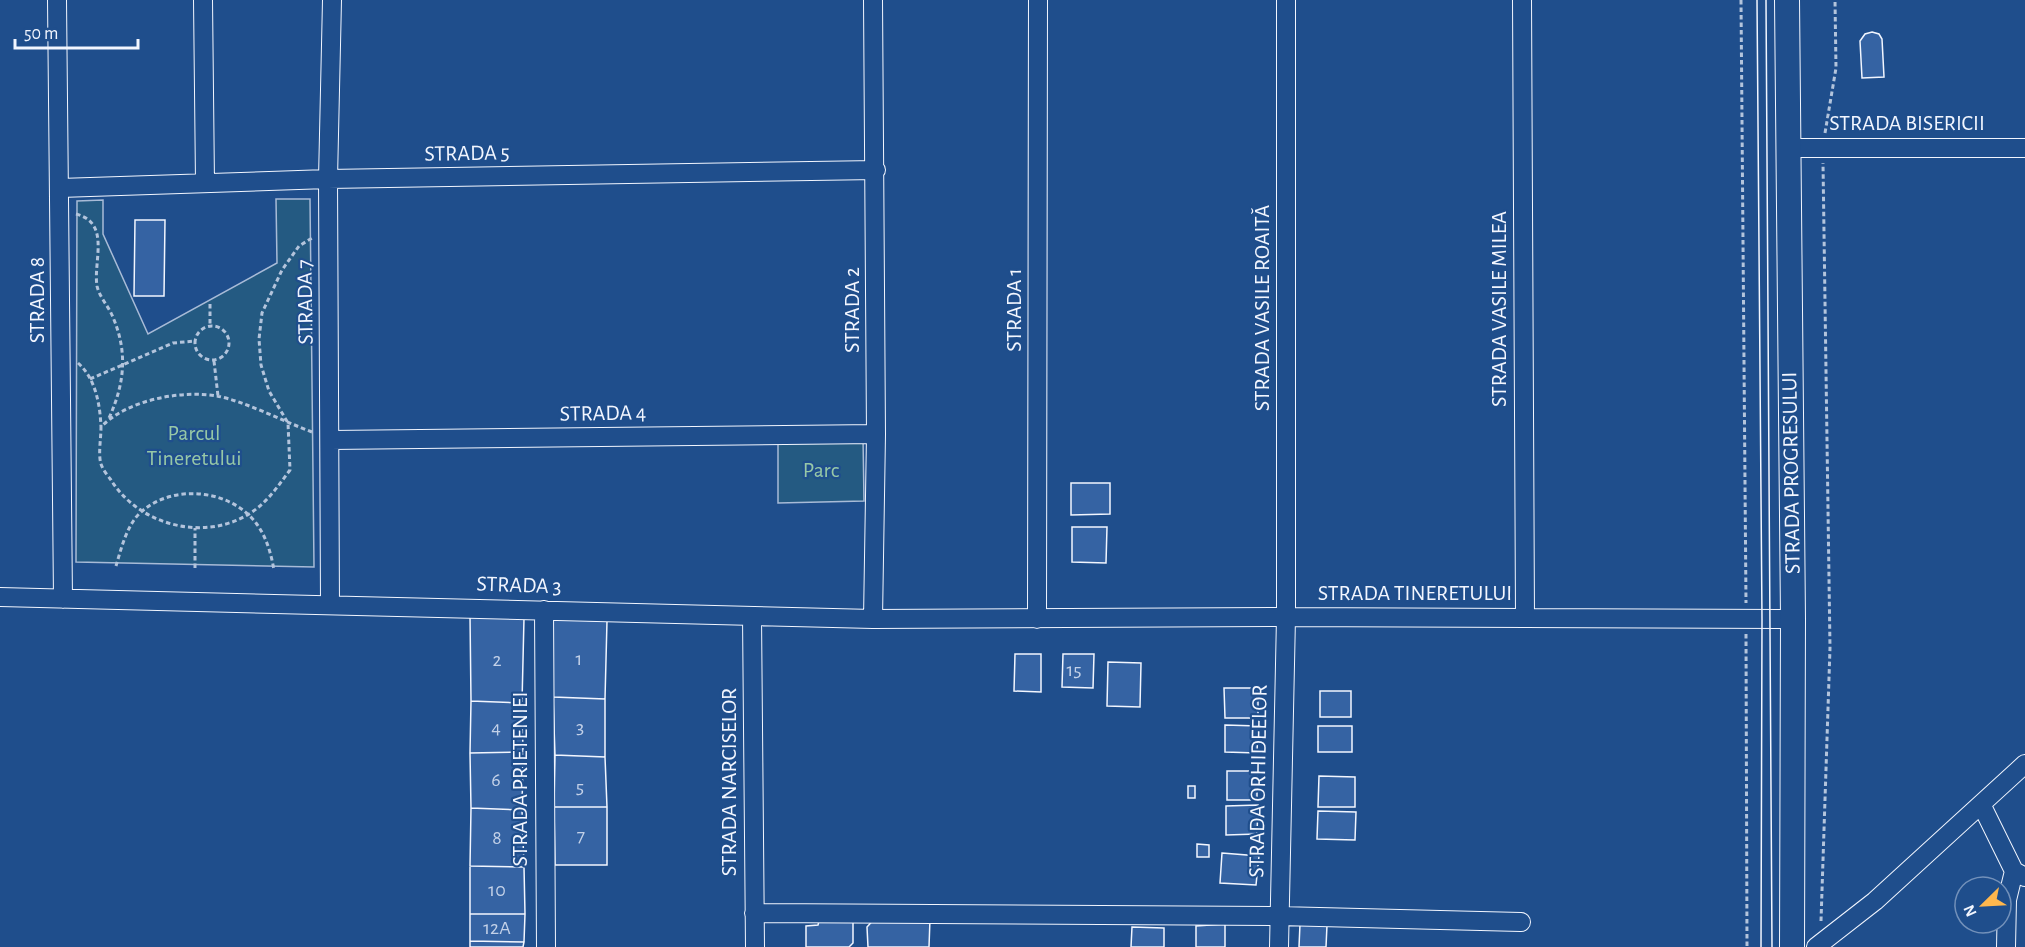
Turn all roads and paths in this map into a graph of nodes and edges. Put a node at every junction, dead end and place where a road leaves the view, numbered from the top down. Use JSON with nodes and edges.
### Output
{"nodes":[{"id":1,"x":57,"y":0,"type":"edge"},
{"id":2,"x":203,"y":0,"type":"edge"},
{"id":3,"x":332,"y":0,"type":"edge"},
{"id":4,"x":873,"y":0,"type":"edge"},
{"id":5,"x":1038,"y":0,"type":"edge"},
{"id":6,"x":1286,"y":0,"type":"edge"},
{"id":7,"x":1522,"y":0,"type":"edge"},
{"id":8,"x":1741,"y":0,"type":"edge"},
{"id":9,"x":1787,"y":0,"type":"edge"},
{"id":10,"x":1835,"y":0,"type":"edge"},
{"id":11,"x":1822,"y":146,"type":"junction"},
{"id":12,"x":1788,"y":148,"type":"junction"},
{"id":13,"x":2025,"y":148,"type":"edge"},
{"id":14,"x":876,"y":170,"type":"junction"},
{"id":15,"x":328,"y":179,"type":"junction"},
{"id":16,"x":205,"y":183,"type":"junction"},
{"id":17,"x":60,"y":188,"type":"junction"},
{"id":18,"x":60,"y":209,"type":"junction"},
{"id":19,"x":314,"y":237,"type":"dead end"},
{"id":20,"x":210,"y":304,"type":"dead end"},
{"id":21,"x":210,"y":326,"type":"junction"},
{"id":22,"x":195,"y":341,"type":"junction"},
{"id":23,"x":75,"y":361,"type":"dead end"},
{"id":24,"x":214,"y":361,"type":"junction"},
{"id":25,"x":124,"y":365,"type":"junction"},
{"id":26,"x":90,"y":379,"type":"junction"},
{"id":27,"x":218,"y":396,"type":"junction"},
{"id":28,"x":110,"y":418,"type":"junction"},
{"id":29,"x":288,"y":423,"type":"junction"},
{"id":30,"x":101,"y":427,"type":"junction"},
{"id":31,"x":876,"y":434,"type":"junction"},
{"id":32,"x":331,"y":440,"type":"junction"},
{"id":33,"x":141,"y":512,"type":"junction"},
{"id":34,"x":248,"y":515,"type":"junction"},
{"id":35,"x":195,"y":527,"type":"junction"},
{"id":36,"x":116,"y":566,"type":"dead end"},
{"id":37,"x":195,"y":568,"type":"dead end"},
{"id":38,"x":274,"y":570,"type":"dead end"},
{"id":39,"x":0,"y":597,"type":"edge"},
{"id":40,"x":63,"y":599,"type":"junction"},
{"id":41,"x":330,"y":604,"type":"junction"},
{"id":42,"x":544,"y":610,"type":"junction"},
{"id":43,"x":752,"y":616,"type":"junction"},
{"id":44,"x":1286,"y":617,"type":"junction"},
{"id":45,"x":1525,"y":617,"type":"junction"},
{"id":46,"x":1746,"y":618,"type":"junction"},
{"id":47,"x":873,"y":619,"type":"junction"},
{"id":48,"x":1037,"y":619,"type":"junction"},
{"id":49,"x":1793,"y":619,"type":"junction"},
{"id":50,"x":2025,"y":764,"type":"edge"},
{"id":51,"x":1982,"y":806,"type":"junction"},
{"id":52,"x":2020,"y":874,"type":"edge"},
{"id":53,"x":754,"y":913,"type":"junction"},
{"id":54,"x":1279,"y":916,"type":"junction"},
{"id":55,"x":1521,"y":922,"type":"dead end"},
{"id":56,"x":1818,"y":946,"type":"edge"},
{"id":57,"x":546,"y":947,"type":"edge"},
{"id":58,"x":755,"y":947,"type":"edge"},
{"id":59,"x":1279,"y":947,"type":"edge"},
{"id":60,"x":1747,"y":947,"type":"edge"},
{"id":61,"x":1792,"y":947,"type":"edge"},
{"id":62,"x":2006,"y":947,"type":"edge"}],
"edges":[{"from":1,"to":17,"type":"street","name":"STRADA 8"},
{"from":2,"to":16,"type":"street"},
{"from":3,"to":15,"type":"street","name":"STRADA 7"},
{"from":4,"to":14,"type":"street","name":"STRADA 2"},
{"from":5,"to":48,"type":"street","name":"STRADA 1"},
{"from":6,"to":44,"type":"street","name":"STRADA VASILE ROAITĂ"},
{"from":7,"to":45,"type":"street","name":"STRADA VASILE MILEA"},
{"from":8,"to":46,"type":"path"},
{"from":9,"to":12,"type":"main road","name":"STRADA PROGRESULUI"},
{"from":10,"to":11,"type":"path"},
{"from":11,"to":12,"type":"street","name":"STRADA BISERICII"},
{"from":11,"to":13,"type":"street","name":"STRADA BISERICII"},
{"from":11,"to":56,"type":"path"},
{"from":12,"to":49,"type":"main road","name":"STRADA PROGRESULUI"},
{"from":14,"to":15,"type":"street","name":"STRADA 5"},
{"from":14,"to":31,"type":"street","name":"STRADA 2"},
{"from":15,"to":16,"type":"street","name":"STRADA 5"},
{"from":15,"to":32,"type":"street","name":"STRADA 7"},
{"from":16,"to":17,"type":"street","name":"STRADA 5"},
{"from":17,"to":18,"type":"street","name":"STRADA 8"},
{"from":18,"to":25,"type":"path"},
{"from":18,"to":40,"type":"street","name":"STRADA 8"},
{"from":19,"to":29,"type":"path"},
{"from":20,"to":21,"type":"path"},
{"from":21,"to":22,"type":"path"},
{"from":21,"to":24,"type":"path"},
{"from":22,"to":24,"type":"path"},
{"from":22,"to":25,"type":"path"},
{"from":23,"to":26,"type":"path"},
{"from":24,"to":27,"type":"path"},
{"from":25,"to":26,"type":"path"},
{"from":25,"to":28,"type":"path"},
{"from":26,"to":30,"type":"path"},
{"from":27,"to":28,"type":"path"},
{"from":27,"to":29,"type":"path"},
{"from":28,"to":30,"type":"path"},
{"from":29,"to":32,"type":"path"},
{"from":29,"to":34,"type":"path"},
{"from":30,"to":33,"type":"path"},
{"from":31,"to":32,"type":"street","name":"STRADA 4"},
{"from":31,"to":47,"type":"street","name":"STRADA 2"},
{"from":32,"to":41,"type":"street","name":"STRADA 7"},
{"from":33,"to":34,"type":"path"},
{"from":33,"to":35,"type":"path"},
{"from":33,"to":36,"type":"path"},
{"from":34,"to":35,"type":"path"},
{"from":34,"to":38,"type":"path"},
{"from":35,"to":37,"type":"path"},
{"from":39,"to":40,"type":"street","name":"STRADA 3"},
{"from":40,"to":41,"type":"street","name":"STRADA 3"},
{"from":41,"to":42,"type":"street","name":"STRADA 3"},
{"from":42,"to":43,"type":"street","name":"STRADA 3"},
{"from":42,"to":57,"type":"street","name":"STRADA PRIETENIEI"},
{"from":43,"to":47,"type":"street","name":"STRADA 3"},
{"from":43,"to":53,"type":"street","name":"STRADA NARCISELOR"},
{"from":44,"to":45,"type":"street","name":"STRADA TINERETULUI"},
{"from":44,"to":48,"type":"street","name":"STRADA TINERETULUI"},
{"from":44,"to":54,"type":"street","name":"STRADA ORHIDEELOR"},
{"from":45,"to":46,"type":"street","name":"STRADA TINERETULUI"},
{"from":46,"to":49,"type":"street","name":"STRADA TINERETULUI"},
{"from":46,"to":60,"type":"path"},
{"from":47,"to":48,"type":"street","name":"STRADA 3"},
{"from":49,"to":61,"type":"main road","name":"STRADA PROGRESULUI"},
{"from":50,"to":51,"type":"street"},
{"from":51,"to":52,"type":"street"},
{"from":51,"to":56,"type":"street"},
{"from":52,"to":62,"type":"street"},
{"from":53,"to":54,"type":"street"},
{"from":53,"to":58,"type":"street","name":"STRADA NARCISELOR"},
{"from":54,"to":55,"type":"street"},
{"from":54,"to":59,"type":"street","name":"STRADA ORHIDEELOR"}]}
